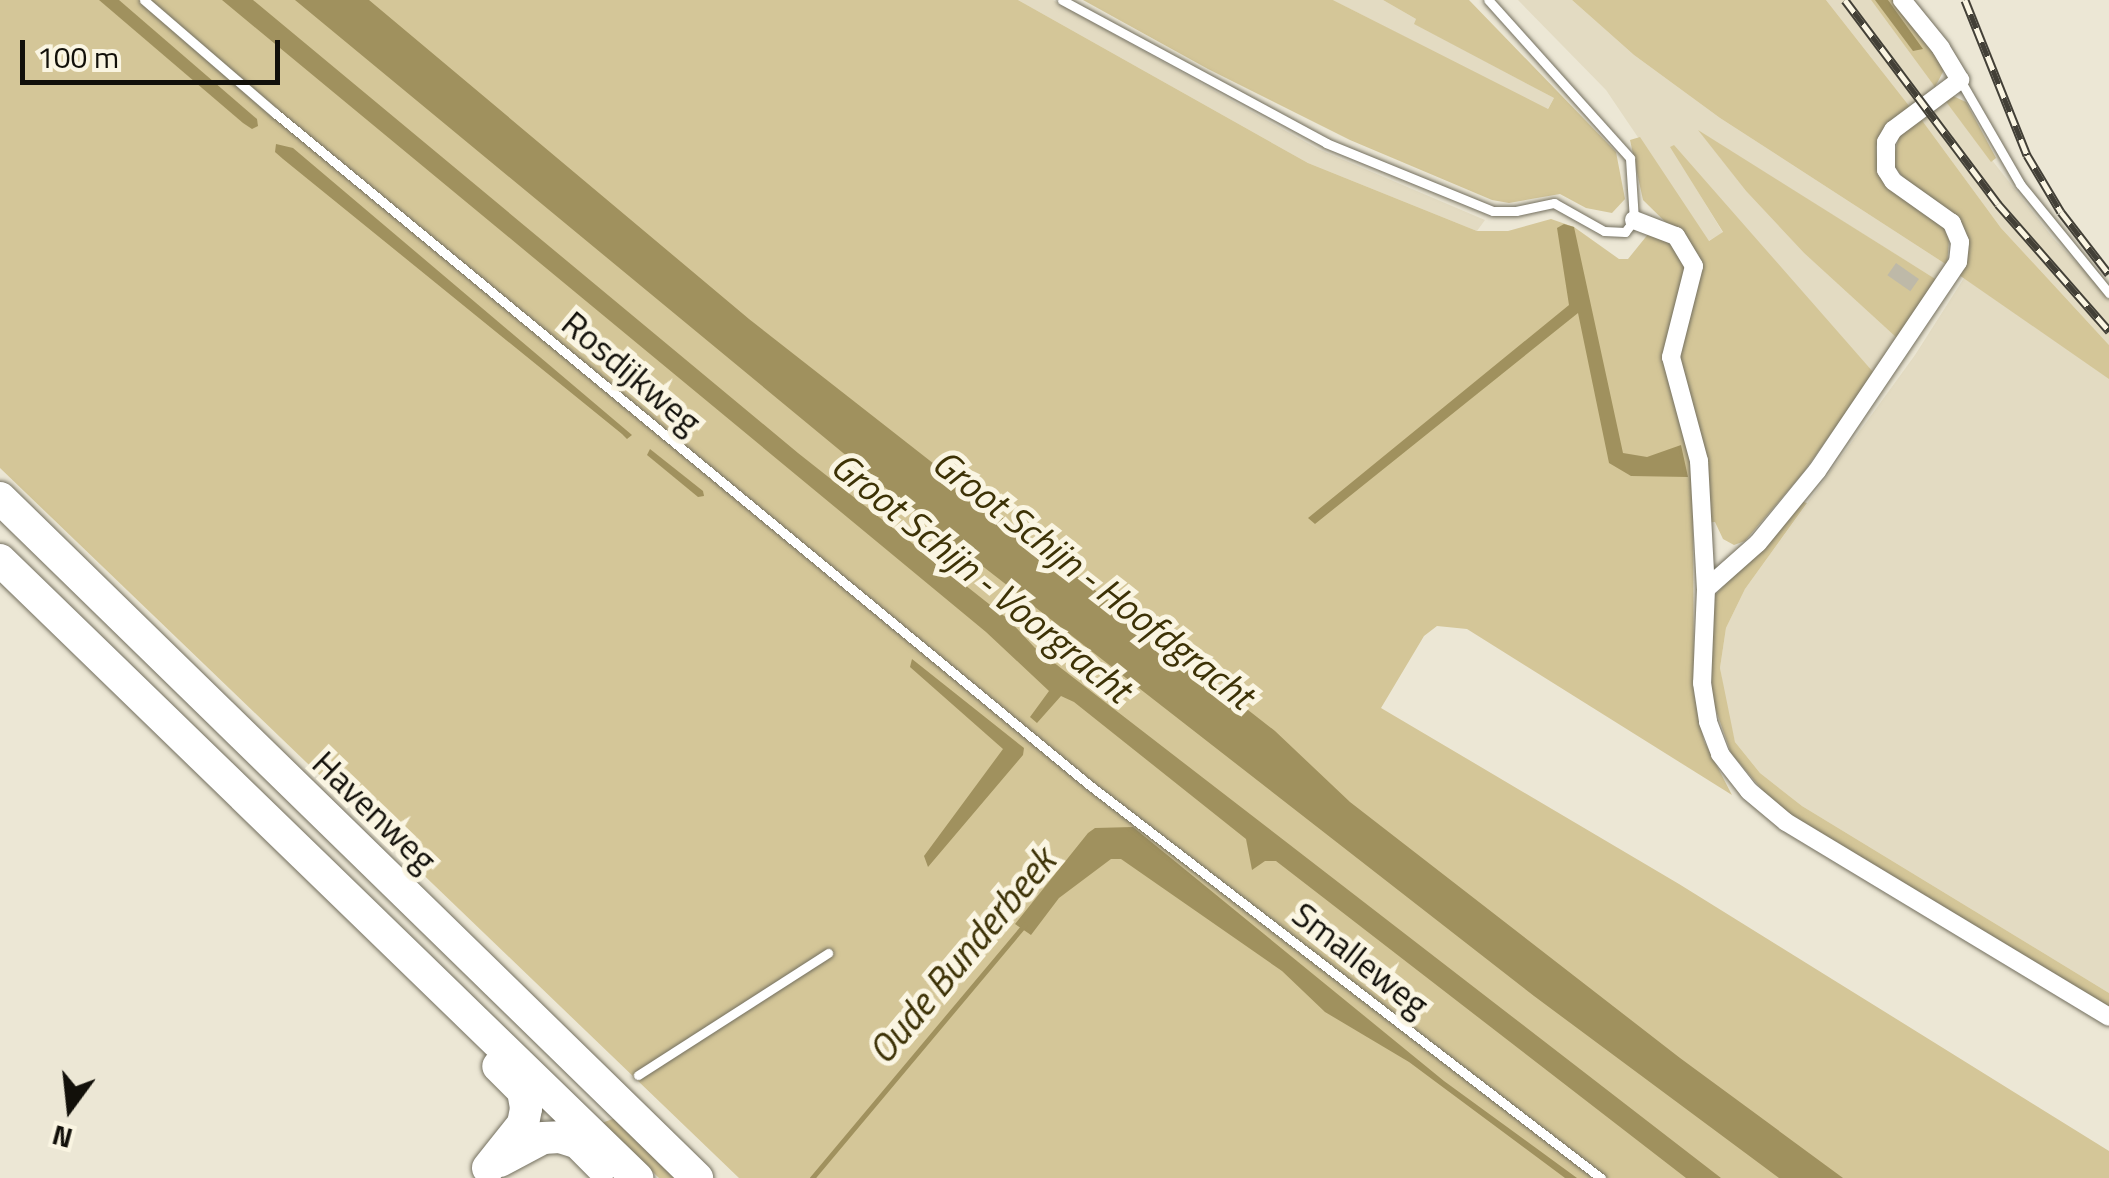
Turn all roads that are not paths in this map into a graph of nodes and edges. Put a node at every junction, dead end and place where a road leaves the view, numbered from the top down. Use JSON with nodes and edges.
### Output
{"nodes":[{"id":1,"x":144,"y":0,"type":"edge"},
{"id":2,"x":1062,"y":0,"type":"edge"},
{"id":3,"x":1488,"y":0,"type":"edge"},
{"id":4,"x":1902,"y":0,"type":"edge"},
{"id":5,"x":1960,"y":80,"type":"junction"},
{"id":6,"x":1634,"y":220,"type":"junction"},
{"id":7,"x":2109,"y":293,"type":"edge"},
{"id":8,"x":0,"y":498,"type":"edge"},
{"id":9,"x":0,"y":560,"type":"edge"},
{"id":10,"x":1706,"y":589,"type":"junction"},
{"id":11,"x":181,"y":734,"type":"junction"},
{"id":12,"x":1088,"y":784,"type":"joint"},
{"id":13,"x":828,"y":953,"type":"dead end"},
{"id":14,"x":2109,"y":1017,"type":"edge"},
{"id":15,"x":638,"y":1074,"type":"dead end"},
{"id":16,"x":613,"y":1178,"type":"edge"},
{"id":17,"x":637,"y":1178,"type":"edge"},
{"id":18,"x":696,"y":1178,"type":"edge"},
{"id":19,"x":1601,"y":1178,"type":"edge"}],
"edges":[{"from":1,"to":12,"type":"lane","name":"Rosdijkweg"},
{"from":2,"to":6,"type":"lane"},
{"from":3,"to":6,"type":"lane"},
{"from":4,"to":5,"type":"street"},
{"from":5,"to":7,"type":"lane"},
{"from":5,"to":10,"type":"street"},
{"from":6,"to":10,"type":"street"},
{"from":8,"to":18,"type":"highway","name":"Havenweg"},
{"from":9,"to":11,"type":"highway"},
{"from":10,"to":14,"type":"street"},
{"from":11,"to":16,"type":"highway"},
{"from":11,"to":17,"type":"highway"},
{"from":12,"to":19,"type":"lane","name":"Smalleweg"},
{"from":13,"to":15,"type":"lane"}]}
